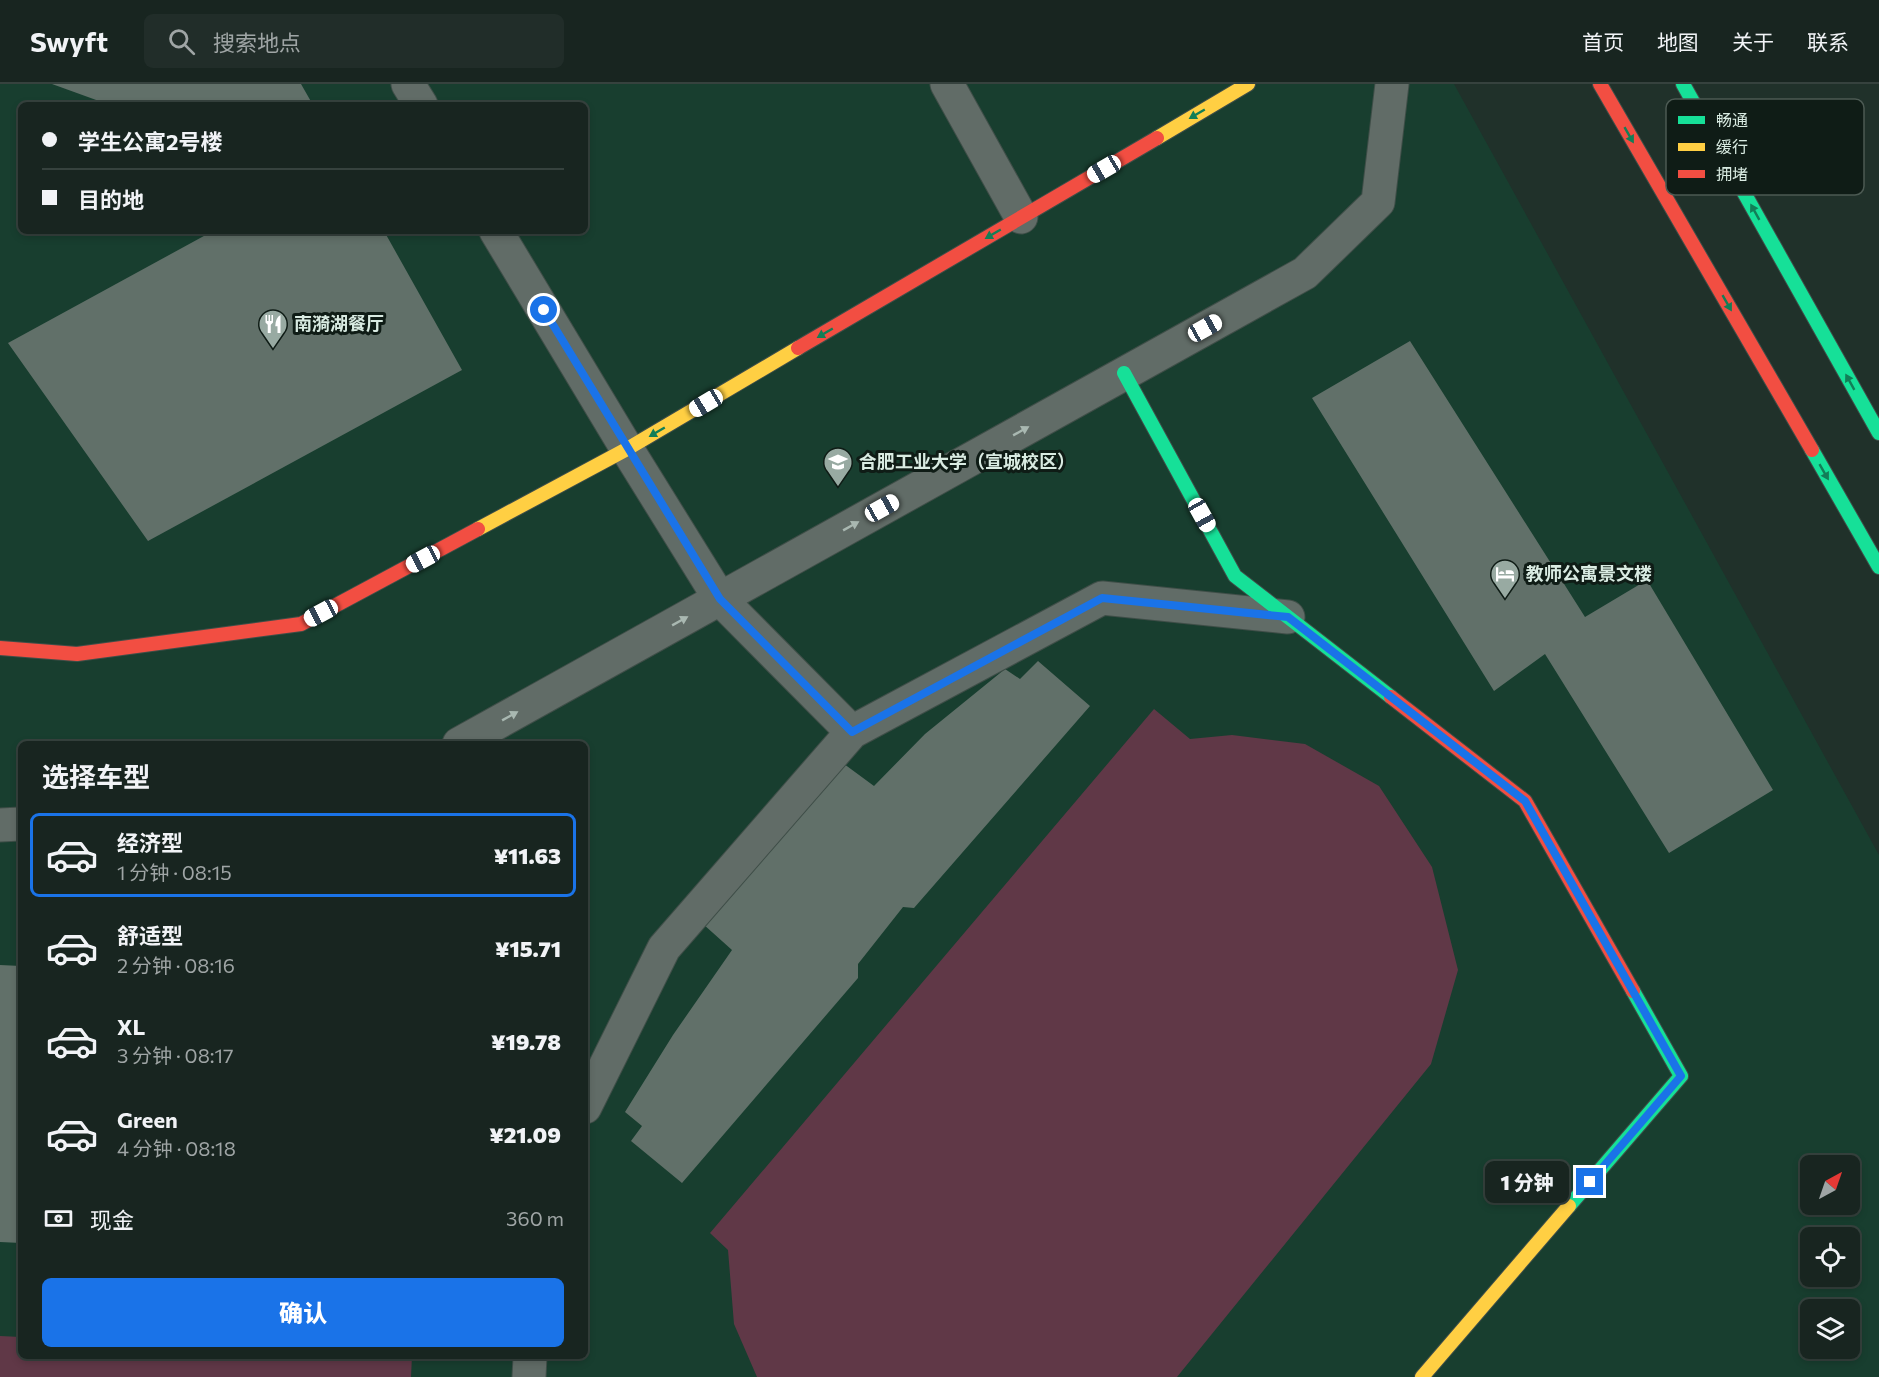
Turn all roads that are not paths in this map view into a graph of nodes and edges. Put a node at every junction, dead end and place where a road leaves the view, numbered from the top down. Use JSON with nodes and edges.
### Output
{"nodes":[{"id":1,"x":408,"y":84,"type":"edge"},
{"id":2,"x":947,"y":84,"type":"edge"},
{"id":3,"x":1248,"y":84,"type":"edge"},
{"id":4,"x":1392,"y":84,"type":"edge"},
{"id":5,"x":1600,"y":84,"type":"edge"},
{"id":6,"x":1683,"y":84,"type":"edge"},
{"id":7,"x":1691,"y":99,"type":"edge"},
{"id":8,"x":419,"y":102,"type":"edge"},
{"id":9,"x":1745,"y":195,"type":"edge"},
{"id":10,"x":1021,"y":217,"type":"junction"},
{"id":11,"x":498,"y":234,"type":"edge"},
{"id":12,"x":1125,"y":373,"type":"junction"},
{"id":13,"x":1879,"y":433,"type":"edge"},
{"id":14,"x":627,"y":449,"type":"junction"},
{"id":15,"x":1879,"y":567,"type":"edge"},
{"id":16,"x":720,"y":599,"type":"junction"},
{"id":17,"x":1288,"y":617,"type":"junction"},
{"id":18,"x":0,"y":648,"type":"edge"},
{"id":19,"x":852,"y":732,"type":"junction"},
{"id":20,"x":464,"y":741,"type":"edge"},
{"id":21,"x":18,"y":824,"type":"edge"},
{"id":22,"x":0,"y":825,"type":"edge"},
{"id":23,"x":588,"y":1101,"type":"edge"},
{"id":24,"x":530,"y":1359,"type":"edge"},
{"id":25,"x":529,"y":1377,"type":"edge"},
{"id":26,"x":1422,"y":1377,"type":"edge"}],
"edges":[{"from":1,"to":8,"type":"street"},
{"from":2,"to":10,"type":"street"},
{"from":3,"to":10,"type":"street","one_way":true},
{"from":4,"to":12,"type":"street"},
{"from":5,"to":15,"type":"street","one_way":true},
{"from":7,"to":6,"type":"street","one_way":true},
{"from":13,"to":9,"type":"street","one_way":true},
{"from":10,"to":14,"type":"street","one_way":true},
{"from":11,"to":14,"type":"street"},
{"from":16,"to":12,"type":"street","one_way":true},
{"from":12,"to":17,"type":"street"},
{"from":14,"to":16,"type":"street"},
{"from":14,"to":18,"type":"street"},
{"from":16,"to":19,"type":"street"},
{"from":20,"to":16,"type":"street","one_way":true},
{"from":17,"to":19,"type":"street"},
{"from":17,"to":26,"type":"street"},
{"from":19,"to":23,"type":"street"},
{"from":21,"to":22,"type":"street"},
{"from":24,"to":25,"type":"street"}]}
